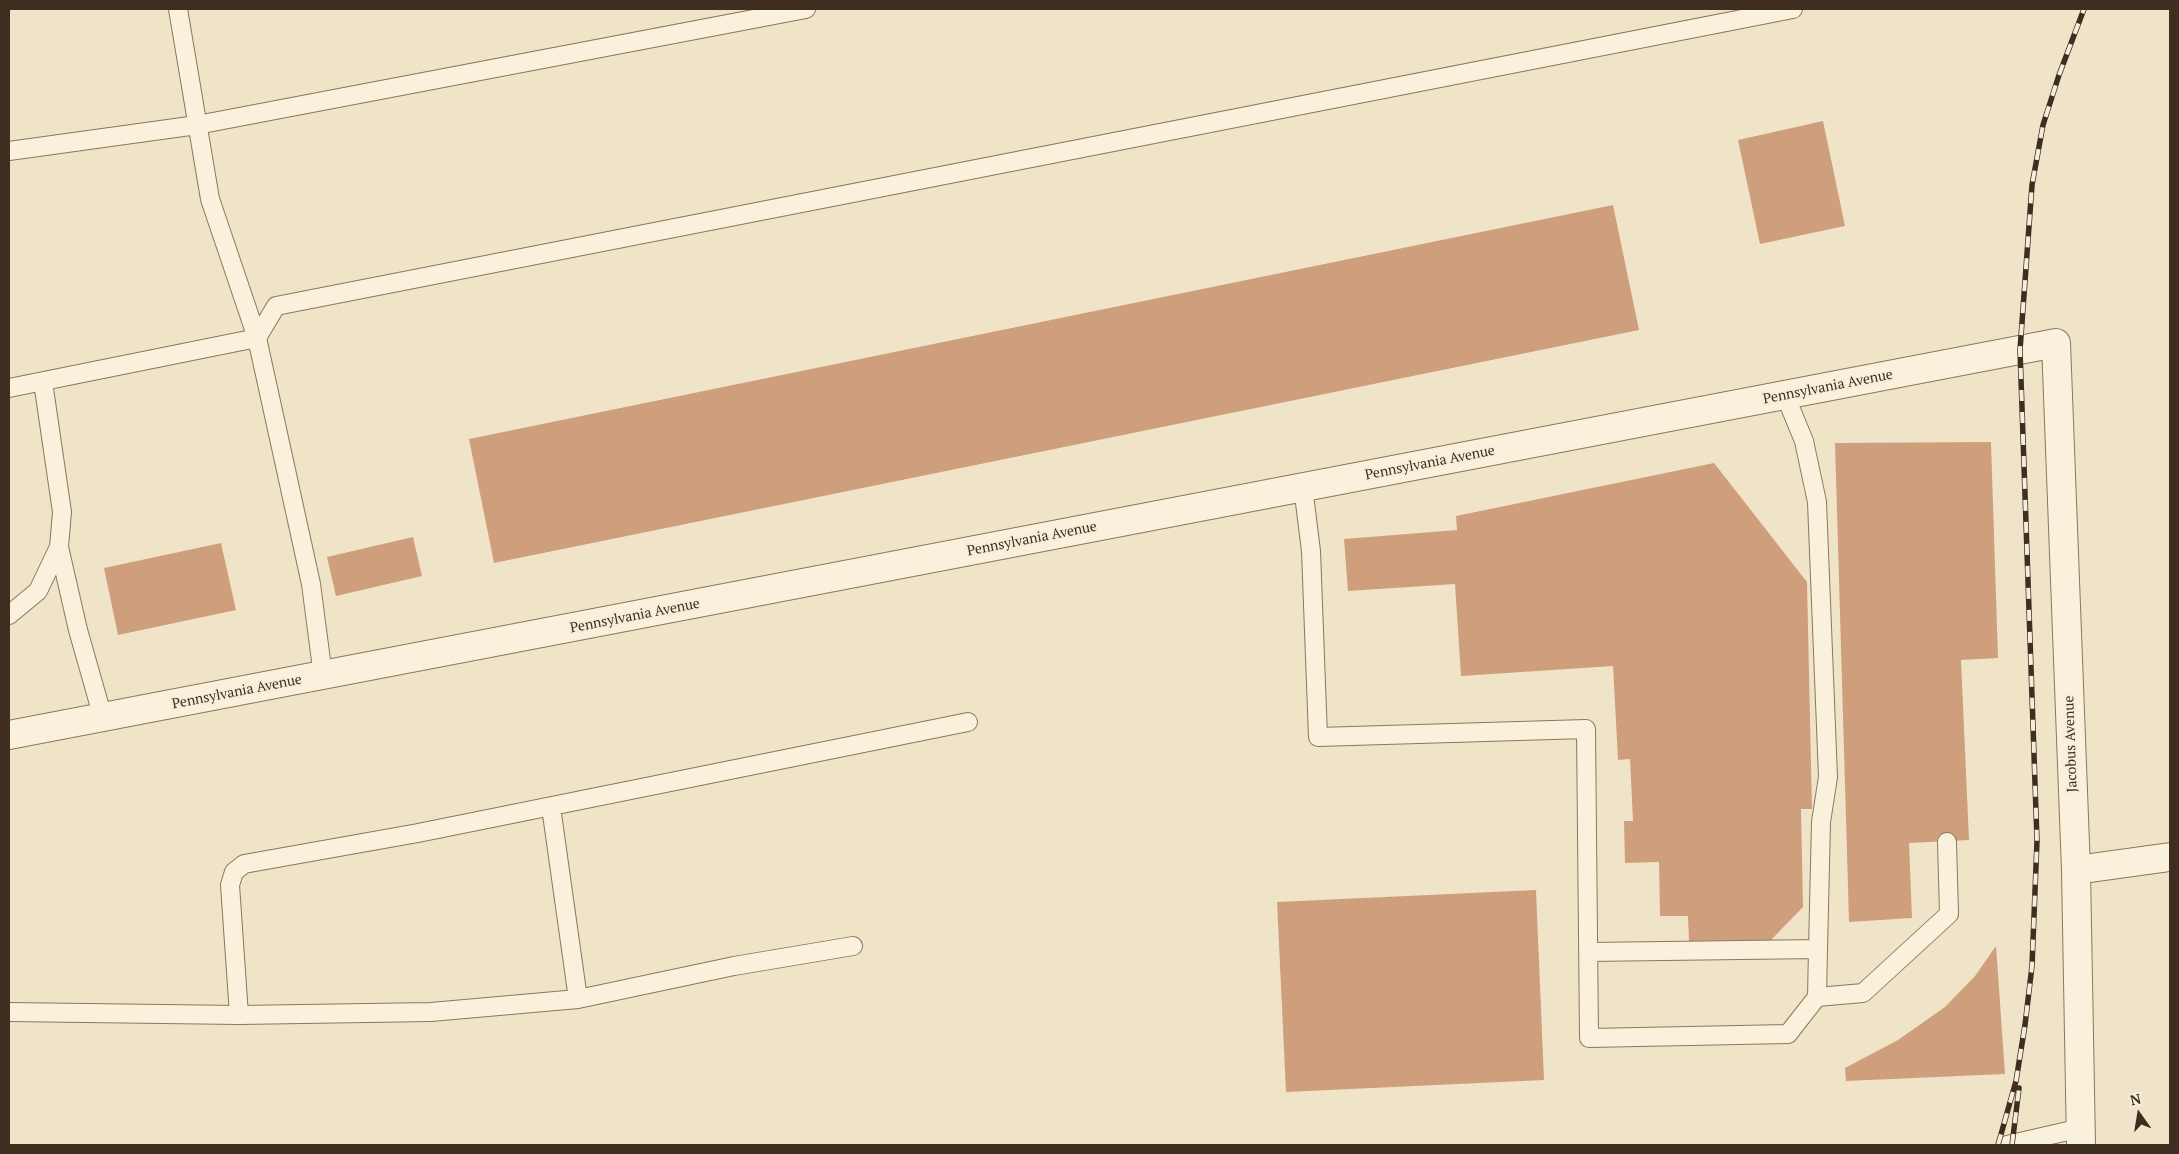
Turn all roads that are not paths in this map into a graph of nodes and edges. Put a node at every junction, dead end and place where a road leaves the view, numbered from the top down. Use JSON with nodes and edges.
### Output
{"nodes":[{"id":1,"x":178,"y":9,"type":"edge"},
{"id":2,"x":806,"y":9,"type":"edge"},
{"id":3,"x":1793,"y":9,"type":"edge"},
{"id":4,"x":197,"y":125,"type":"junction"},
{"id":5,"x":9,"y":151,"type":"edge"},
{"id":6,"x":257,"y":338,"type":"junction"},
{"id":7,"x":2056,"y":343,"type":"joint"},
{"id":8,"x":43,"y":382,"type":"junction"},
{"id":9,"x":9,"y":388,"type":"edge"},
{"id":10,"x":1785,"y":395,"type":"junction"},
{"id":11,"x":1303,"y":487,"type":"junction"},
{"id":12,"x":59,"y":548,"type":"junction"},
{"id":13,"x":9,"y":615,"type":"edge"},
{"id":14,"x":323,"y":676,"type":"junction"},
{"id":15,"x":103,"y":718,"type":"junction"},
{"id":16,"x":968,"y":722,"type":"dead end"},
{"id":17,"x":9,"y":735,"type":"edge"},
{"id":18,"x":550,"y":807,"type":"junction"},
{"id":19,"x":1947,"y":842,"type":"dead end"},
{"id":20,"x":2170,"y":857,"type":"edge"},
{"id":21,"x":2076,"y":870,"type":"junction"},
{"id":22,"x":853,"y":946,"type":"dead end"},
{"id":23,"x":1818,"y":949,"type":"junction"},
{"id":24,"x":1588,"y":952,"type":"junction"},
{"id":25,"x":1817,"y":997,"type":"junction"},
{"id":26,"x":578,"y":999,"type":"junction"},
{"id":27,"x":9,"y":1012,"type":"edge"},
{"id":28,"x":239,"y":1014,"type":"junction"},
{"id":29,"x":2081,"y":1137,"type":"edge"},
{"id":30,"x":2007,"y":1145,"type":"edge"}],
"edges":[{"from":1,"to":4,"type":"lane"},
{"from":2,"to":4,"type":"lane"},
{"from":3,"to":6,"type":"lane"},
{"from":4,"to":5,"type":"lane"},
{"from":4,"to":6,"type":"lane"},
{"from":6,"to":8,"type":"lane"},
{"from":6,"to":14,"type":"lane"},
{"from":7,"to":10,"type":"street","name":"Pennsylvania Avenue"},
{"from":7,"to":21,"type":"street","name":"Jacobus Avenue"},
{"from":8,"to":9,"type":"lane"},
{"from":8,"to":12,"type":"lane"},
{"from":10,"to":11,"type":"street","name":"Pennsylvania Avenue"},
{"from":10,"to":23,"type":"lane"},
{"from":11,"to":14,"type":"street","name":"Pennsylvania Avenue"},
{"from":11,"to":24,"type":"lane"},
{"from":12,"to":13,"type":"lane"},
{"from":12,"to":15,"type":"lane"},
{"from":14,"to":15,"type":"street","name":"Pennsylvania Avenue"},
{"from":15,"to":17,"type":"street","name":"Pennsylvania Avenue"},
{"from":16,"to":18,"type":"lane"},
{"from":18,"to":26,"type":"lane"},
{"from":18,"to":28,"type":"lane"},
{"from":19,"to":25,"type":"lane"},
{"from":20,"to":21,"type":"street"},
{"from":21,"to":29,"type":"street","name":"Jacobus Avenue"},
{"from":22,"to":26,"type":"lane"},
{"from":23,"to":24,"type":"lane"},
{"from":23,"to":25,"type":"lane"},
{"from":24,"to":25,"type":"lane"},
{"from":26,"to":28,"type":"lane"},
{"from":27,"to":28,"type":"lane"},
{"from":29,"to":30,"type":"lane"}]}
